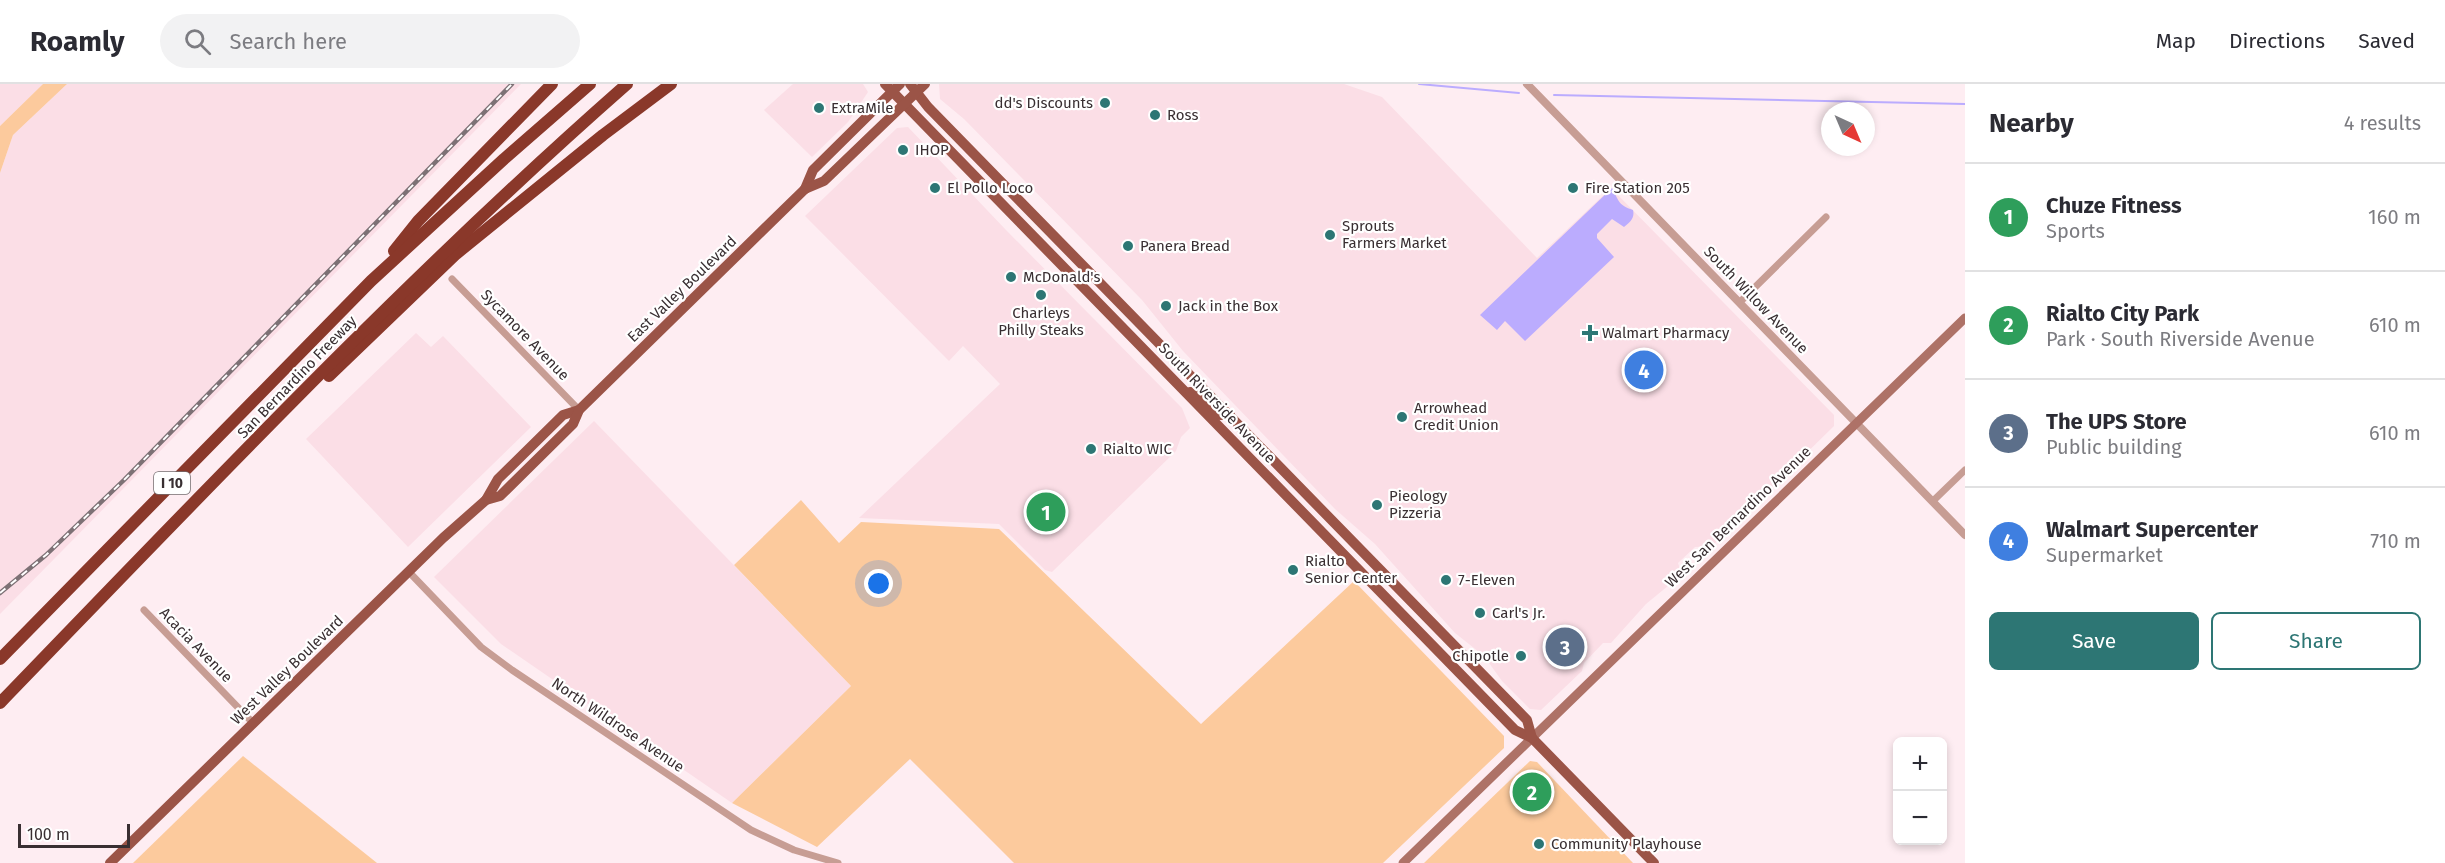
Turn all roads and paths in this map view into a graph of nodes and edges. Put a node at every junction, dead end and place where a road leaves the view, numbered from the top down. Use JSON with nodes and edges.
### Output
{"nodes":[{"id":1,"x":552,"y":84,"type":"edge"},
{"id":2,"x":590,"y":84,"type":"edge"},
{"id":3,"x":627,"y":84,"type":"edge"},
{"id":4,"x":671,"y":84,"type":"edge"},
{"id":5,"x":925,"y":84,"type":"edge"},
{"id":6,"x":1527,"y":84,"type":"edge"},
{"id":7,"x":894,"y":86,"type":"edge"},
{"id":8,"x":910,"y":95,"type":"edge"},
{"id":9,"x":805,"y":189,"type":"junction"},
{"id":10,"x":1826,"y":217,"type":"dead end"},
{"id":11,"x":452,"y":279,"type":"dead end"},
{"id":12,"x":371,"y":280,"type":"junction"},
{"id":13,"x":1740,"y":302,"type":"junction"},
{"id":14,"x":1965,"y":318,"type":"edge"},
{"id":15,"x":1184,"y":391,"type":"junction"},
{"id":16,"x":579,"y":410,"type":"junction"},
{"id":17,"x":283,"y":411,"type":"junction"},
{"id":18,"x":1230,"y":416,"type":"junction"},
{"id":19,"x":1857,"y":423,"type":"junction"},
{"id":20,"x":1965,"y":470,"type":"edge"},
{"id":21,"x":1933,"y":501,"type":"junction"},
{"id":22,"x":1965,"y":535,"type":"edge"},
{"id":23,"x":409,"y":572,"type":"junction"},
{"id":24,"x":144,"y":610,"type":"dead end"},
{"id":25,"x":0,"y":658,"type":"edge"},
{"id":26,"x":0,"y":703,"type":"edge"},
{"id":27,"x":254,"y":724,"type":"junction"},
{"id":28,"x":1532,"y":738,"type":"junction"},
{"id":29,"x":110,"y":863,"type":"edge"},
{"id":30,"x":838,"y":863,"type":"edge"},
{"id":31,"x":1403,"y":863,"type":"edge"},
{"id":32,"x":1654,"y":863,"type":"edge"}],
"edges":[{"from":1,"to":12,"type":"highway"},
{"from":2,"to":12,"type":"highway","name":"San Bernardino Freeway","number":"I 10"},
{"from":3,"to":17,"type":"highway","name":"San Bernardino Freeway","number":"I 10"},
{"from":4,"to":17,"type":"highway"},
{"from":5,"to":8,"type":"main road"},
{"from":6,"to":13,"type":"street","name":"South Willow Avenue"},
{"from":7,"to":8,"type":"main road","name":"South Riverside Avenue"},
{"from":7,"to":9,"type":"main road","name":"East Valley Boulevard"},
{"from":8,"to":9,"type":"main road","name":"East Valley Boulevard"},
{"from":8,"to":15,"type":"main road","name":"South Riverside Avenue"},
{"from":8,"to":18,"type":"main road","name":"South Riverside Avenue"},
{"from":9,"to":16,"type":"main road","name":"East Valley Boulevard"},
{"from":10,"to":13,"type":"street"},
{"from":11,"to":16,"type":"street","name":"Sycamore Avenue"},
{"from":12,"to":25,"type":"highway","name":"San Bernardino Freeway","number":"I 10"},
{"from":13,"to":19,"type":"street","name":"South Willow Avenue"},
{"from":14,"to":19,"type":"main road","name":"West San Bernardino Avenue"},
{"from":15,"to":18,"type":"main road"},
{"from":15,"to":28,"type":"main road","name":"South Riverside Avenue"},
{"from":16,"to":23,"type":"main road","name":"West Valley Boulevard"},
{"from":17,"to":26,"type":"highway","name":"San Bernardino Freeway","number":"I 10"},
{"from":18,"to":28,"type":"main road","name":"South Riverside Avenue"},
{"from":19,"to":21,"type":"street","name":"South Willow Avenue"},
{"from":19,"to":28,"type":"main road","name":"West San Bernardino Avenue"},
{"from":20,"to":21,"type":"street"},
{"from":21,"to":22,"type":"street","name":"South Willow Avenue"},
{"from":23,"to":27,"type":"main road","name":"West Valley Boulevard"},
{"from":23,"to":30,"type":"street","name":"North Wildrose Avenue"},
{"from":24,"to":27,"type":"street","name":"Acacia Avenue"},
{"from":27,"to":29,"type":"main road","name":"West Valley Boulevard"},
{"from":28,"to":31,"type":"main road","name":"West San Bernardino Avenue"},
{"from":28,"to":32,"type":"main road","name":"South Riverside Avenue"}]}
